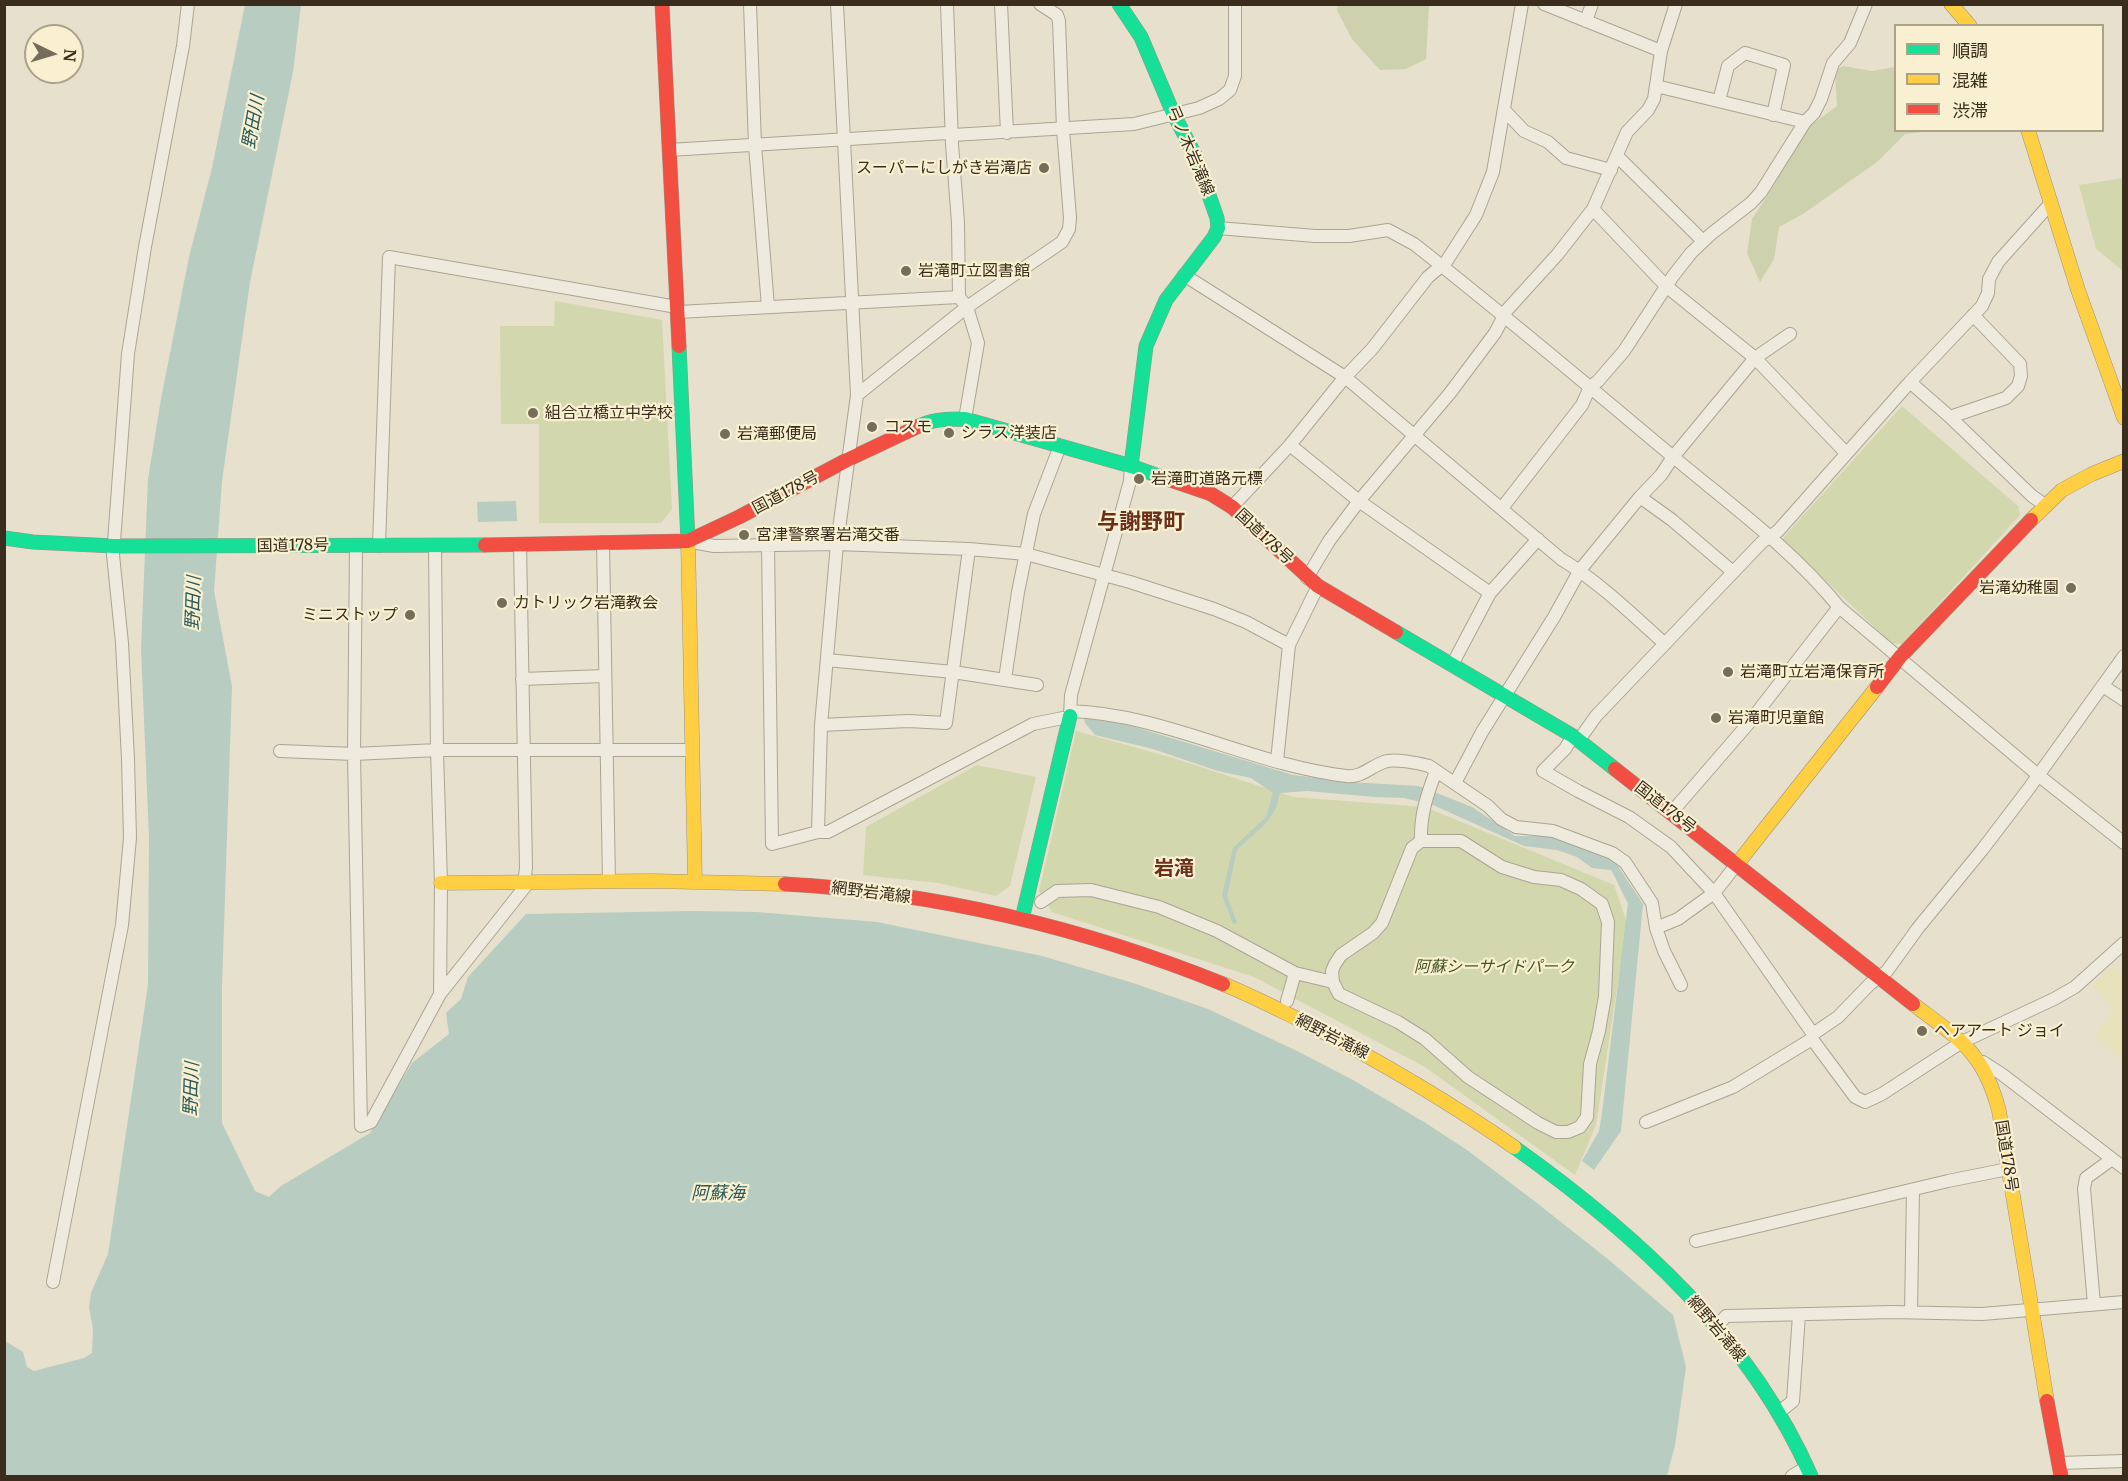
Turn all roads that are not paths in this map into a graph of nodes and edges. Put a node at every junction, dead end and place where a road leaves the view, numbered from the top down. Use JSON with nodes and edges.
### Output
{"nodes":[{"id":1,"x":188,"y":4,"type":"edge"},
{"id":2,"x":662,"y":4,"type":"edge"},
{"id":3,"x":750,"y":4,"type":"edge"},
{"id":4,"x":837,"y":4,"type":"edge"},
{"id":5,"x":947,"y":4,"type":"edge"},
{"id":6,"x":1001,"y":4,"type":"edge"},
{"id":7,"x":1040,"y":4,"type":"edge"},
{"id":8,"x":1119,"y":4,"type":"edge"},
{"id":9,"x":1234,"y":4,"type":"edge"},
{"id":10,"x":1522,"y":4,"type":"edge"},
{"id":11,"x":1544,"y":4,"type":"edge"},
{"id":12,"x":1592,"y":4,"type":"edge"},
{"id":13,"x":1676,"y":4,"type":"edge"},
{"id":14,"x":1866,"y":4,"type":"edge"},
{"id":15,"x":1951,"y":4,"type":"edge"},
{"id":16,"x":1586,"y":21,"type":"junction"},
{"id":17,"x":1968,"y":24,"type":"edge"},
{"id":18,"x":1661,"y":51,"type":"junction"},
{"id":19,"x":1656,"y":86,"type":"junction"},
{"id":20,"x":1719,"y":101,"type":"junction"},
{"id":21,"x":1505,"y":111,"type":"junction"},
{"id":22,"x":1173,"y":113,"type":"junction"},
{"id":23,"x":1773,"y":115,"type":"junction"},
{"id":24,"x":1804,"y":123,"type":"junction"},
{"id":25,"x":1063,"y":129,"type":"junction"},
{"id":26,"x":2029,"y":132,"type":"edge"},
{"id":27,"x":1007,"y":133,"type":"junction"},
{"id":28,"x":953,"y":135,"type":"junction"},
{"id":29,"x":844,"y":140,"type":"junction"},
{"id":30,"x":754,"y":145,"type":"junction"},
{"id":31,"x":669,"y":150,"type":"junction"},
{"id":32,"x":1617,"y":156,"type":"junction"},
{"id":33,"x":1611,"y":170,"type":"junction"},
{"id":34,"x":2051,"y":203,"type":"junction"},
{"id":35,"x":1593,"y":209,"type":"junction"},
{"id":36,"x":1218,"y":228,"type":"junction"},
{"id":37,"x":1703,"y":241,"type":"junction"},
{"id":38,"x":1441,"y":265,"type":"junction"},
{"id":39,"x":1184,"y":275,"type":"junction"},
{"id":40,"x":1666,"y":286,"type":"junction"},
{"id":41,"x":963,"y":302,"type":"junction"},
{"id":42,"x":852,"y":303,"type":"junction"},
{"id":43,"x":768,"y":307,"type":"junction"},
{"id":44,"x":678,"y":309,"type":"junction"},
{"id":45,"x":1973,"y":315,"type":"junction"},
{"id":46,"x":1505,"y":317,"type":"junction"},
{"id":47,"x":1790,"y":334,"type":"dead end"},
{"id":48,"x":1755,"y":358,"type":"junction"},
{"id":49,"x":1345,"y":377,"type":"junction"},
{"id":50,"x":1910,"y":382,"type":"junction"},
{"id":51,"x":1590,"y":387,"type":"junction"},
{"id":52,"x":857,"y":395,"type":"junction"},
{"id":53,"x":1950,"y":417,"type":"junction"},
{"id":54,"x":2124,"y":418,"type":"edge"},
{"id":55,"x":964,"y":419,"type":"junction"},
{"id":56,"x":1414,"y":434,"type":"junction"},
{"id":57,"x":1290,"y":445,"type":"junction"},
{"id":58,"x":1060,"y":446,"type":"junction"},
{"id":59,"x":1846,"y":453,"type":"junction"},
{"id":60,"x":1674,"y":457,"type":"junction"},
{"id":61,"x":847,"y":460,"type":"junction"},
{"id":62,"x":2124,"y":461,"type":"edge"},
{"id":63,"x":1131,"y":466,"type":"junction"},
{"id":64,"x":1640,"y":498,"type":"junction"},
{"id":65,"x":1359,"y":501,"type":"junction"},
{"id":66,"x":2045,"y":505,"type":"junction"},
{"id":67,"x":1232,"y":507,"type":"junction"},
{"id":68,"x":1502,"y":508,"type":"junction"},
{"id":69,"x":1770,"y":537,"type":"junction"},
{"id":70,"x":4,"y":538,"type":"edge"},
{"id":71,"x":1538,"y":539,"type":"junction"},
{"id":72,"x":688,"y":541,"type":"junction"},
{"id":73,"x":603,"y":542,"type":"junction"},
{"id":74,"x":837,"y":544,"type":"junction"},
{"id":75,"x":520,"y":545,"type":"junction"},
{"id":76,"x":768,"y":545,"type":"junction"},
{"id":77,"x":114,"y":546,"type":"junction"},
{"id":78,"x":356,"y":546,"type":"junction"},
{"id":79,"x":379,"y":546,"type":"junction"},
{"id":80,"x":435,"y":546,"type":"junction"},
{"id":81,"x":969,"y":549,"type":"junction"},
{"id":82,"x":1026,"y":554,"type":"junction"},
{"id":83,"x":1580,"y":570,"type":"junction"},
{"id":84,"x":1733,"y":572,"type":"junction"},
{"id":85,"x":1105,"y":575,"type":"junction"},
{"id":86,"x":1313,"y":582,"type":"junction"},
{"id":87,"x":1490,"y":593,"type":"junction"},
{"id":88,"x":1839,"y":607,"type":"junction"},
{"id":89,"x":1665,"y":644,"type":"junction"},
{"id":90,"x":1289,"y":645,"type":"junction"},
{"id":91,"x":2124,"y":656,"type":"edge"},
{"id":92,"x":1900,"y":657,"type":"junction"},
{"id":93,"x":827,"y":660,"type":"junction"},
{"id":94,"x":1452,"y":665,"type":"junction"},
{"id":95,"x":953,"y":672,"type":"junction"},
{"id":96,"x":605,"y":676,"type":"junction"},
{"id":97,"x":522,"y":678,"type":"junction"},
{"id":98,"x":1005,"y":679,"type":"junction"},
{"id":99,"x":1037,"y":685,"type":"dead end"},
{"id":100,"x":2103,"y":686,"type":"junction"},
{"id":101,"x":1506,"y":695,"type":"junction"},
{"id":102,"x":2124,"y":700,"type":"edge"},
{"id":103,"x":1070,"y":715,"type":"junction"},
{"id":104,"x":821,"y":725,"type":"junction"},
{"id":105,"x":1576,"y":738,"type":"junction"},
{"id":106,"x":437,"y":750,"type":"junction"},
{"id":107,"x":692,"y":750,"type":"junction"},
{"id":108,"x":280,"y":751,"type":"dead end"},
{"id":109,"x":524,"y":751,"type":"junction"},
{"id":110,"x":606,"y":751,"type":"junction"},
{"id":111,"x":354,"y":754,"type":"junction"},
{"id":112,"x":1277,"y":761,"type":"junction"},
{"id":113,"x":1436,"y":771,"type":"junction"},
{"id":114,"x":2038,"y":775,"type":"junction"},
{"id":115,"x":1455,"y":783,"type":"junction"},
{"id":116,"x":1671,"y":813,"type":"junction"},
{"id":117,"x":818,"y":832,"type":"junction"},
{"id":118,"x":1421,"y":842,"type":"junction"},
{"id":119,"x":2124,"y":843,"type":"edge"},
{"id":120,"x":1737,"y":864,"type":"junction"},
{"id":121,"x":695,"y":881,"type":"junction"},
{"id":122,"x":609,"y":882,"type":"junction"},
{"id":123,"x":441,"y":884,"type":"junction"},
{"id":124,"x":526,"y":884,"type":"junction"},
{"id":125,"x":1714,"y":893,"type":"junction"},
{"id":126,"x":1041,"y":902,"type":"dead end"},
{"id":127,"x":1022,"y":920,"type":"junction"},
{"id":128,"x":1656,"y":928,"type":"junction"},
{"id":129,"x":2124,"y":943,"type":"edge"},
{"id":130,"x":1295,"y":973,"type":"junction"},
{"id":131,"x":1879,"y":977,"type":"junction"},
{"id":132,"x":1333,"y":982,"type":"junction"},
{"id":133,"x":1681,"y":985,"type":"dead end"},
{"id":134,"x":440,"y":994,"type":"junction"},
{"id":135,"x":1287,"y":1001,"type":"dead end"},
{"id":136,"x":1812,"y":1036,"type":"junction"},
{"id":137,"x":1962,"y":1042,"type":"junction"},
{"id":138,"x":1981,"y":1061,"type":"junction"},
{"id":139,"x":1646,"y":1122,"type":"dead end"},
{"id":140,"x":2112,"y":1159,"type":"junction"},
{"id":141,"x":2124,"y":1168,"type":"edge"},
{"id":142,"x":2008,"y":1169,"type":"junction"},
{"id":143,"x":1913,"y":1190,"type":"junction"},
{"id":144,"x":1696,"y":1241,"type":"dead end"},
{"id":145,"x":53,"y":1282,"type":"dead end"},
{"id":146,"x":2124,"y":1302,"type":"edge"},
{"id":147,"x":2094,"y":1304,"type":"junction"},
{"id":148,"x":2031,"y":1311,"type":"junction"},
{"id":149,"x":1911,"y":1312,"type":"junction"},
{"id":150,"x":1799,"y":1315,"type":"junction"},
{"id":151,"x":1717,"y":1326,"type":"junction"},
{"id":152,"x":1778,"y":1413,"type":"junction"},
{"id":153,"x":2124,"y":1461,"type":"edge"},
{"id":154,"x":2060,"y":1470,"type":"edge"},
{"id":155,"x":1809,"y":1472,"type":"edge"},
{"id":156,"x":1792,"y":1476,"type":"edge"}],
"edges":[{"from":1,"to":77,"type":"street"},
{"from":2,"to":31,"type":"main road"},
{"from":3,"to":30,"type":"street"},
{"from":4,"to":29,"type":"street"},
{"from":5,"to":28,"type":"street"},
{"from":6,"to":27,"type":"street"},
{"from":7,"to":25,"type":"street"},
{"from":8,"to":22,"type":"main road","name":"弓ノ木岩滝線"},
{"from":9,"to":22,"type":"street"},
{"from":10,"to":21,"type":"street"},
{"from":11,"to":16,"type":"street"},
{"from":12,"to":16,"type":"street"},
{"from":13,"to":18,"type":"street"},
{"from":14,"to":24,"type":"street"},
{"from":15,"to":17,"type":"main road"},
{"from":16,"to":18,"type":"street"},
{"from":18,"to":19,"type":"street"},
{"from":19,"to":20,"type":"street"},
{"from":19,"to":32,"type":"street"},
{"from":20,"to":23,"type":"street"},
{"from":20,"to":23,"type":"street"},
{"from":21,"to":33,"type":"street"},
{"from":21,"to":38,"type":"street"},
{"from":22,"to":25,"type":"street"},
{"from":22,"to":36,"type":"main road","name":"弓ノ木岩滝線"},
{"from":23,"to":24,"type":"street"},
{"from":24,"to":37,"type":"street"},
{"from":25,"to":27,"type":"street"},
{"from":25,"to":41,"type":"street"},
{"from":26,"to":34,"type":"main road"},
{"from":27,"to":28,"type":"street"},
{"from":28,"to":29,"type":"street"},
{"from":28,"to":41,"type":"street"},
{"from":29,"to":30,"type":"street"},
{"from":29,"to":42,"type":"street"},
{"from":30,"to":31,"type":"street"},
{"from":30,"to":43,"type":"street"},
{"from":31,"to":44,"type":"main road"},
{"from":32,"to":33,"type":"street"},
{"from":32,"to":37,"type":"street"},
{"from":33,"to":35,"type":"street"},
{"from":34,"to":45,"type":"street"},
{"from":34,"to":54,"type":"main road"},
{"from":35,"to":40,"type":"street"},
{"from":35,"to":46,"type":"street"},
{"from":36,"to":38,"type":"street"},
{"from":36,"to":39,"type":"main road"},
{"from":37,"to":40,"type":"street"},
{"from":38,"to":46,"type":"street"},
{"from":38,"to":49,"type":"street"},
{"from":39,"to":49,"type":"street"},
{"from":39,"to":63,"type":"main road"},
{"from":40,"to":48,"type":"street"},
{"from":40,"to":51,"type":"street"},
{"from":41,"to":42,"type":"street"},
{"from":41,"to":52,"type":"street"},
{"from":41,"to":55,"type":"street"},
{"from":42,"to":43,"type":"street"},
{"from":42,"to":52,"type":"street"},
{"from":43,"to":44,"type":"street"},
{"from":44,"to":72,"type":"main road"},
{"from":44,"to":79,"type":"street"},
{"from":45,"to":50,"type":"street"},
{"from":45,"to":53,"type":"street"},
{"from":46,"to":51,"type":"street"},
{"from":46,"to":56,"type":"street"},
{"from":47,"to":48,"type":"street"},
{"from":48,"to":59,"type":"street"},
{"from":48,"to":60,"type":"street"},
{"from":49,"to":56,"type":"street"},
{"from":49,"to":57,"type":"street"},
{"from":50,"to":53,"type":"street"},
{"from":50,"to":59,"type":"street"},
{"from":51,"to":60,"type":"street"},
{"from":51,"to":68,"type":"street"},
{"from":52,"to":61,"type":"street"},
{"from":53,"to":66,"type":"street"},
{"from":55,"to":58,"type":"main road","name":"国道178号"},
{"from":55,"to":61,"type":"main road","name":"国道178号"},
{"from":56,"to":65,"type":"street"},
{"from":56,"to":68,"type":"street"},
{"from":57,"to":65,"type":"street"},
{"from":57,"to":67,"type":"street"},
{"from":58,"to":63,"type":"main road","name":"国道178号"},
{"from":58,"to":82,"type":"street"},
{"from":59,"to":69,"type":"street"},
{"from":60,"to":64,"type":"street"},
{"from":60,"to":69,"type":"street"},
{"from":61,"to":72,"type":"main road","name":"国道178号"},
{"from":61,"to":74,"type":"street"},
{"from":62,"to":66,"type":"main road"},
{"from":63,"to":67,"type":"main road","name":"国道178号"},
{"from":63,"to":85,"type":"street"},
{"from":64,"to":83,"type":"street"},
{"from":64,"to":84,"type":"street"},
{"from":65,"to":86,"type":"street"},
{"from":65,"to":87,"type":"street"},
{"from":66,"to":92,"type":"main road"},
{"from":67,"to":86,"type":"main road","name":"国道178号"},
{"from":68,"to":71,"type":"street"},
{"from":69,"to":84,"type":"street"},
{"from":69,"to":88,"type":"street"},
{"from":70,"to":77,"type":"main road","name":"国道178号"},
{"from":71,"to":83,"type":"street"},
{"from":71,"to":87,"type":"street"},
{"from":72,"to":73,"type":"main road","name":"国道178号"},
{"from":72,"to":76,"type":"street"},
{"from":72,"to":107,"type":"main road"},
{"from":73,"to":75,"type":"main road","name":"国道178号"},
{"from":73,"to":96,"type":"street"},
{"from":74,"to":76,"type":"street"},
{"from":74,"to":81,"type":"street"},
{"from":74,"to":93,"type":"street"},
{"from":75,"to":80,"type":"main road","name":"国道178号"},
{"from":75,"to":97,"type":"street"},
{"from":76,"to":117,"type":"street"},
{"from":77,"to":78,"type":"main road","name":"国道178号"},
{"from":77,"to":145,"type":"street"},
{"from":78,"to":79,"type":"main road","name":"国道178号"},
{"from":78,"to":111,"type":"street"},
{"from":79,"to":80,"type":"main road","name":"国道178号"},
{"from":80,"to":106,"type":"street"},
{"from":81,"to":82,"type":"street"},
{"from":81,"to":95,"type":"street"},
{"from":82,"to":85,"type":"street"},
{"from":82,"to":98,"type":"street"},
{"from":83,"to":89,"type":"street"},
{"from":83,"to":101,"type":"street"},
{"from":84,"to":89,"type":"street"},
{"from":85,"to":90,"type":"street"},
{"from":85,"to":103,"type":"street"},
{"from":86,"to":90,"type":"street"},
{"from":86,"to":94,"type":"main road","name":"国道178号"},
{"from":87,"to":94,"type":"street"},
{"from":88,"to":92,"type":"street"},
{"from":88,"to":116,"type":"street"},
{"from":89,"to":105,"type":"street"},
{"from":90,"to":112,"type":"street"},
{"from":91,"to":100,"type":"street"},
{"from":92,"to":114,"type":"street"},
{"from":92,"to":120,"type":"main road"},
{"from":93,"to":95,"type":"street"},
{"from":93,"to":104,"type":"street"},
{"from":94,"to":101,"type":"main road","name":"国道178号"},
{"from":95,"to":98,"type":"street"},
{"from":95,"to":104,"type":"street"},
{"from":96,"to":97,"type":"street"},
{"from":96,"to":110,"type":"street"},
{"from":97,"to":109,"type":"street"},
{"from":98,"to":99,"type":"street"},
{"from":100,"to":102,"type":"street"},
{"from":100,"to":114,"type":"street"},
{"from":101,"to":105,"type":"main road","name":"国道178号"},
{"from":101,"to":115,"type":"street"},
{"from":103,"to":112,"type":"street"},
{"from":103,"to":117,"type":"street"},
{"from":103,"to":127,"type":"main road"},
{"from":104,"to":117,"type":"street"},
{"from":105,"to":116,"type":"main road","name":"国道178号"},
{"from":105,"to":125,"type":"street"},
{"from":106,"to":109,"type":"street"},
{"from":106,"to":111,"type":"street"},
{"from":106,"to":123,"type":"street"},
{"from":107,"to":110,"type":"street"},
{"from":107,"to":121,"type":"main road"},
{"from":108,"to":111,"type":"street"},
{"from":109,"to":110,"type":"street"},
{"from":109,"to":124,"type":"street"},
{"from":110,"to":122,"type":"street"},
{"from":111,"to":134,"type":"street"},
{"from":112,"to":113,"type":"street"},
{"from":113,"to":115,"type":"street"},
{"from":113,"to":118,"type":"street"},
{"from":114,"to":119,"type":"street"},
{"from":114,"to":131,"type":"street"},
{"from":115,"to":128,"type":"street"},
{"from":116,"to":120,"type":"main road","name":"国道178号"},
{"from":118,"to":132,"type":"street"},
{"from":118,"to":132,"type":"street"},
{"from":120,"to":125,"type":"street"},
{"from":120,"to":131,"type":"main road","name":"国道178号"},
{"from":121,"to":122,"type":"main road","name":"網野岩滝線"},
{"from":121,"to":127,"type":"main road","name":"網野岩滝線"},
{"from":122,"to":124,"type":"main road","name":"網野岩滝線"},
{"from":123,"to":124,"type":"main road","name":"網野岩滝線"},
{"from":123,"to":134,"type":"street"},
{"from":124,"to":134,"type":"street"},
{"from":125,"to":128,"type":"street"},
{"from":125,"to":136,"type":"street"},
{"from":126,"to":130,"type":"street"},
{"from":127,"to":151,"type":"main road","name":"網野岩滝線"},
{"from":128,"to":133,"type":"street"},
{"from":129,"to":137,"type":"street"},
{"from":130,"to":132,"type":"street"},
{"from":130,"to":135,"type":"street"},
{"from":131,"to":136,"type":"street"},
{"from":131,"to":137,"type":"main road","name":"国道178号"},
{"from":136,"to":137,"type":"street"},
{"from":136,"to":139,"type":"street"},
{"from":137,"to":138,"type":"main road","name":"国道178号"},
{"from":138,"to":140,"type":"street"},
{"from":138,"to":142,"type":"main road","name":"国道178号"},
{"from":140,"to":141,"type":"street"},
{"from":140,"to":147,"type":"street"},
{"from":142,"to":143,"type":"street"},
{"from":142,"to":148,"type":"main road","name":"国道178号"},
{"from":143,"to":144,"type":"street"},
{"from":143,"to":149,"type":"street"},
{"from":146,"to":147,"type":"street"},
{"from":147,"to":148,"type":"street"},
{"from":148,"to":149,"type":"street"},
{"from":148,"to":154,"type":"main road","name":"国道178号"},
{"from":149,"to":150,"type":"street"},
{"from":150,"to":151,"type":"street"},
{"from":150,"to":152,"type":"street"},
{"from":151,"to":152,"type":"main road","name":"網野岩滝線"},
{"from":152,"to":155,"type":"main road","name":"網野岩滝線"},
{"from":153,"to":154,"type":"street"},
{"from":155,"to":156,"type":"street"}]}
